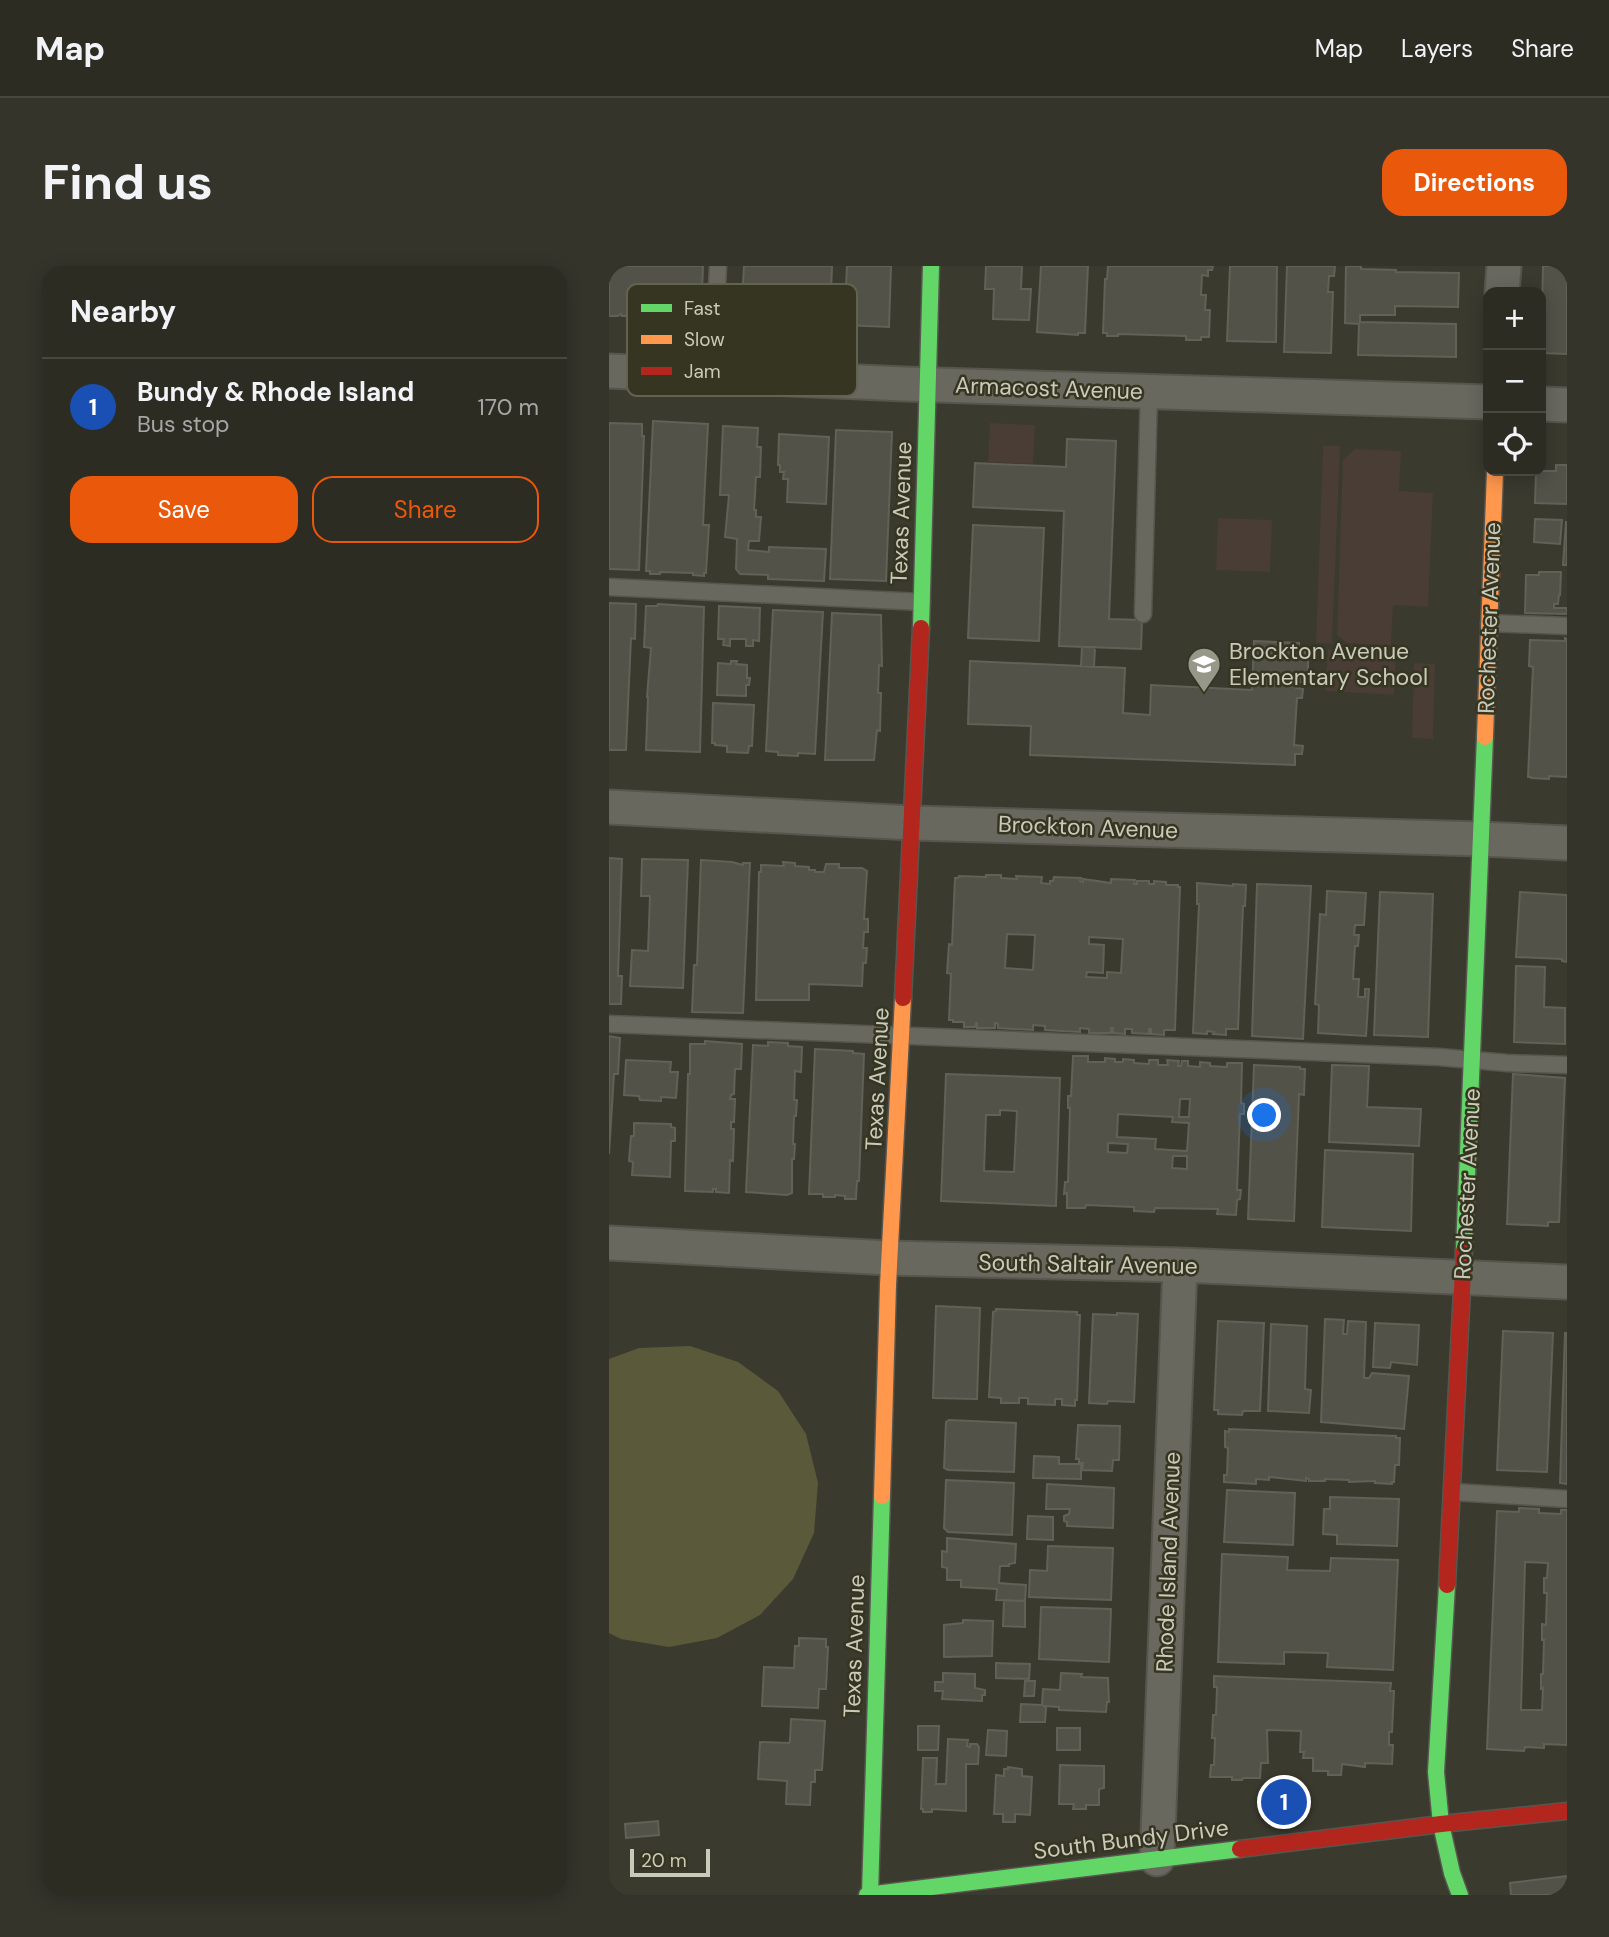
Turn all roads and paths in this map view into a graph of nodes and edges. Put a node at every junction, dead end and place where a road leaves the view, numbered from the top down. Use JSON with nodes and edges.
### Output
{"nodes":[{"id":1,"x":718,"y":266,"type":"edge"},
{"id":2,"x":931,"y":266,"type":"edge"},
{"id":3,"x":1504,"y":266,"type":"edge"},
{"id":4,"x":717,"y":284,"type":"edge"},
{"id":5,"x":1502,"y":287,"type":"edge"},
{"id":6,"x":609,"y":371,"type":"edge"},
{"id":7,"x":627,"y":372,"type":"edge"},
{"id":8,"x":857,"y":381,"type":"edge"},
{"id":9,"x":927,"y":384,"type":"junction"},
{"id":10,"x":1149,"y":391,"type":"junction"},
{"id":11,"x":1483,"y":402,"type":"edge"},
{"id":12,"x":1546,"y":404,"type":"edge"},
{"id":13,"x":1567,"y":405,"type":"edge"},
{"id":14,"x":1495,"y":476,"type":"edge"},
{"id":15,"x":609,"y":587,"type":"edge"},
{"id":16,"x":922,"y":602,"type":"junction"},
{"id":17,"x":1143,"y":614,"type":"dead end"},
{"id":18,"x":1489,"y":623,"type":"junction"},
{"id":19,"x":1567,"y":626,"type":"edge"},
{"id":20,"x":609,"y":807,"type":"edge"},
{"id":21,"x":913,"y":822,"type":"junction"},
{"id":22,"x":1481,"y":839,"type":"junction"},
{"id":23,"x":1567,"y":843,"type":"edge"},
{"id":24,"x":609,"y":1024,"type":"edge"},
{"id":25,"x":902,"y":1036,"type":"junction"},
{"id":26,"x":1473,"y":1059,"type":"junction"},
{"id":27,"x":1567,"y":1065,"type":"edge"},
{"id":28,"x":609,"y":1243,"type":"edge"},
{"id":29,"x":889,"y":1258,"type":"junction"},
{"id":30,"x":1180,"y":1265,"type":"junction"},
{"id":31,"x":1463,"y":1278,"type":"junction"},
{"id":32,"x":1567,"y":1282,"type":"edge"},
{"id":33,"x":1453,"y":1492,"type":"junction"},
{"id":34,"x":1567,"y":1499,"type":"edge"},
{"id":35,"x":1567,"y":1811,"type":"edge"},
{"id":36,"x":1441,"y":1824,"type":"junction"},
{"id":37,"x":1157,"y":1859,"type":"junction"},
{"id":38,"x":869,"y":1895,"type":"edge"},
{"id":39,"x":1460,"y":1895,"type":"edge"}],
"edges":[{"from":1,"to":4,"type":"lane"},
{"from":2,"to":9,"type":"street","name":"Texas Avenue"},
{"from":3,"to":5,"type":"street"},
{"from":6,"to":7,"type":"street","name":"Armacost Avenue"},
{"from":8,"to":9,"type":"street","name":"Armacost Avenue"},
{"from":9,"to":10,"type":"street","name":"Armacost Avenue"},
{"from":9,"to":16,"type":"street","name":"Texas Avenue"},
{"from":10,"to":11,"type":"street","name":"Armacost Avenue"},
{"from":10,"to":17,"type":"lane"},
{"from":12,"to":13,"type":"street"},
{"from":14,"to":18,"type":"street","name":"Rochester Avenue"},
{"from":15,"to":16,"type":"lane"},
{"from":16,"to":21,"type":"street","name":"Texas Avenue"},
{"from":18,"to":19,"type":"lane"},
{"from":18,"to":22,"type":"street","name":"Rochester Avenue"},
{"from":20,"to":21,"type":"street","name":"Brockton Avenue"},
{"from":21,"to":22,"type":"street","name":"Brockton Avenue"},
{"from":21,"to":25,"type":"street","name":"Texas Avenue"},
{"from":22,"to":23,"type":"street","name":"Brockton Avenue"},
{"from":22,"to":26,"type":"street","name":"Rochester Avenue"},
{"from":24,"to":25,"type":"lane"},
{"from":25,"to":26,"type":"lane"},
{"from":25,"to":29,"type":"street","name":"Texas Avenue"},
{"from":26,"to":27,"type":"lane"},
{"from":26,"to":31,"type":"street","name":"Rochester Avenue"},
{"from":28,"to":29,"type":"street","name":"South Saltair Avenue"},
{"from":29,"to":30,"type":"street","name":"South Saltair Avenue"},
{"from":29,"to":38,"type":"street","name":"Texas Avenue"},
{"from":30,"to":31,"type":"street","name":"South Saltair Avenue"},
{"from":30,"to":37,"type":"street","name":"Rhode Island Avenue"},
{"from":31,"to":32,"type":"street","name":"South Saltair Avenue"},
{"from":31,"to":33,"type":"street","name":"Rochester Avenue"},
{"from":33,"to":34,"type":"lane"},
{"from":33,"to":36,"type":"street","name":"Rochester Avenue"},
{"from":35,"to":36,"type":"street","name":"South Bundy Drive"},
{"from":36,"to":37,"type":"street","name":"South Bundy Drive"},
{"from":36,"to":39,"type":"street","name":"Rochester Avenue"},
{"from":37,"to":38,"type":"street","name":"South Bundy Drive"}]}
